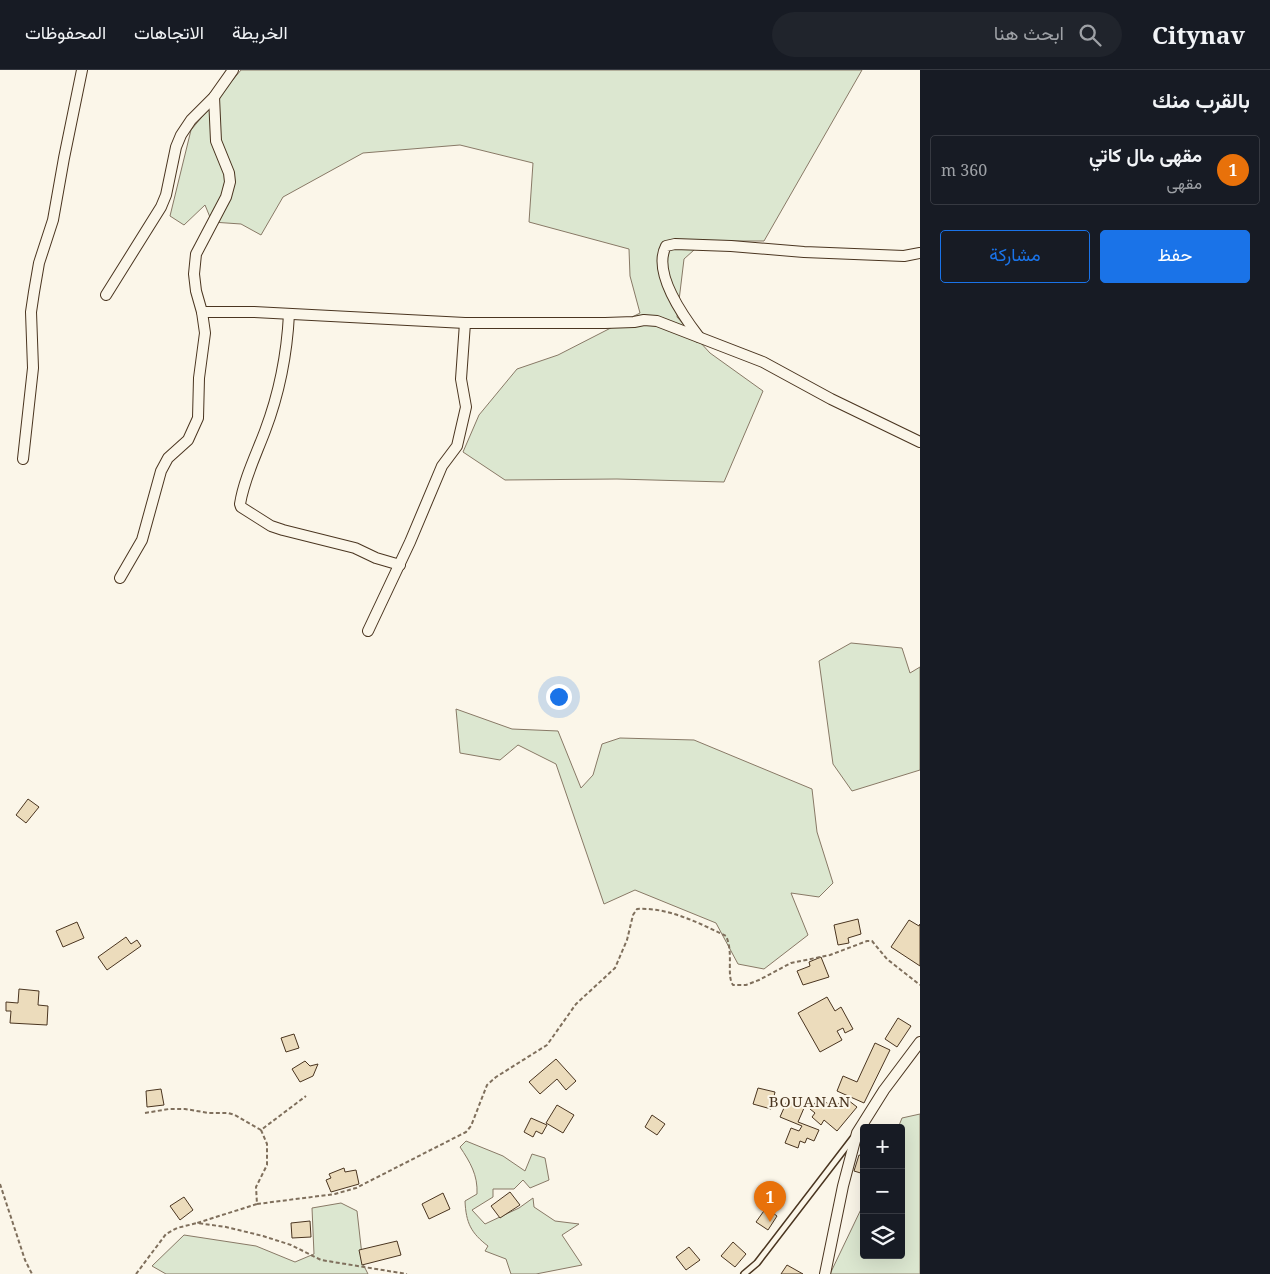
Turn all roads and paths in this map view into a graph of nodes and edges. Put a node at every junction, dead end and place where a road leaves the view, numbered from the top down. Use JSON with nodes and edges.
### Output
{"nodes":[{"id":1,"x":82,"y":70,"type":"edge"},
{"id":2,"x":233,"y":70,"type":"edge"},
{"id":3,"x":214,"y":97,"type":"junction"},
{"id":4,"x":920,"y":254,"type":"edge"},
{"id":5,"x":106,"y":295,"type":"dead end"},
{"id":6,"x":202,"y":312,"type":"junction"},
{"id":7,"x":289,"y":314,"type":"junction"},
{"id":8,"x":465,"y":323,"type":"junction"},
{"id":9,"x":699,"y":337,"type":"junction"},
{"id":10,"x":920,"y":442,"type":"edge"},
{"id":11,"x":24,"y":459,"type":"dead end"},
{"id":12,"x":400,"y":565,"type":"junction"},
{"id":13,"x":120,"y":578,"type":"dead end"},
{"id":14,"x":368,"y":631,"type":"dead end"},
{"id":15,"x":920,"y":985,"type":"edge"},
{"id":16,"x":920,"y":1042,"type":"edge"},
{"id":17,"x":306,"y":1096,"type":"dead end"},
{"id":18,"x":146,"y":1113,"type":"dead end"},
{"id":19,"x":261,"y":1130,"type":"junction"},
{"id":20,"x":857,"y":1133,"type":"junction"},
{"id":21,"x":0,"y":1184,"type":"edge"},
{"id":22,"x":257,"y":1204,"type":"junction"},
{"id":23,"x":197,"y":1223,"type":"junction"},
{"id":24,"x":32,"y":1274,"type":"edge"},
{"id":25,"x":136,"y":1274,"type":"edge"},
{"id":26,"x":408,"y":1274,"type":"edge"},
{"id":27,"x":744,"y":1274,"type":"edge"},
{"id":28,"x":825,"y":1274,"type":"edge"}],
"edges":[{"from":1,"to":11,"type":"street"},
{"from":2,"to":3,"type":"street"},
{"from":3,"to":5,"type":"street"},
{"from":3,"to":6,"type":"street"},
{"from":4,"to":9,"type":"street"},
{"from":6,"to":7,"type":"street"},
{"from":6,"to":13,"type":"street"},
{"from":7,"to":8,"type":"street"},
{"from":7,"to":12,"type":"street"},
{"from":8,"to":9,"type":"street"},
{"from":8,"to":12,"type":"street"},
{"from":9,"to":10,"type":"street"},
{"from":12,"to":14,"type":"street"},
{"from":15,"to":22,"type":"path"},
{"from":16,"to":20,"type":"street"},
{"from":17,"to":19,"type":"path"},
{"from":18,"to":19,"type":"path"},
{"from":19,"to":22,"type":"path"},
{"from":20,"to":27,"type":"lane"},
{"from":20,"to":28,"type":"street"},
{"from":21,"to":24,"type":"path"},
{"from":22,"to":23,"type":"path"},
{"from":23,"to":25,"type":"path"},
{"from":23,"to":26,"type":"path"}]}
